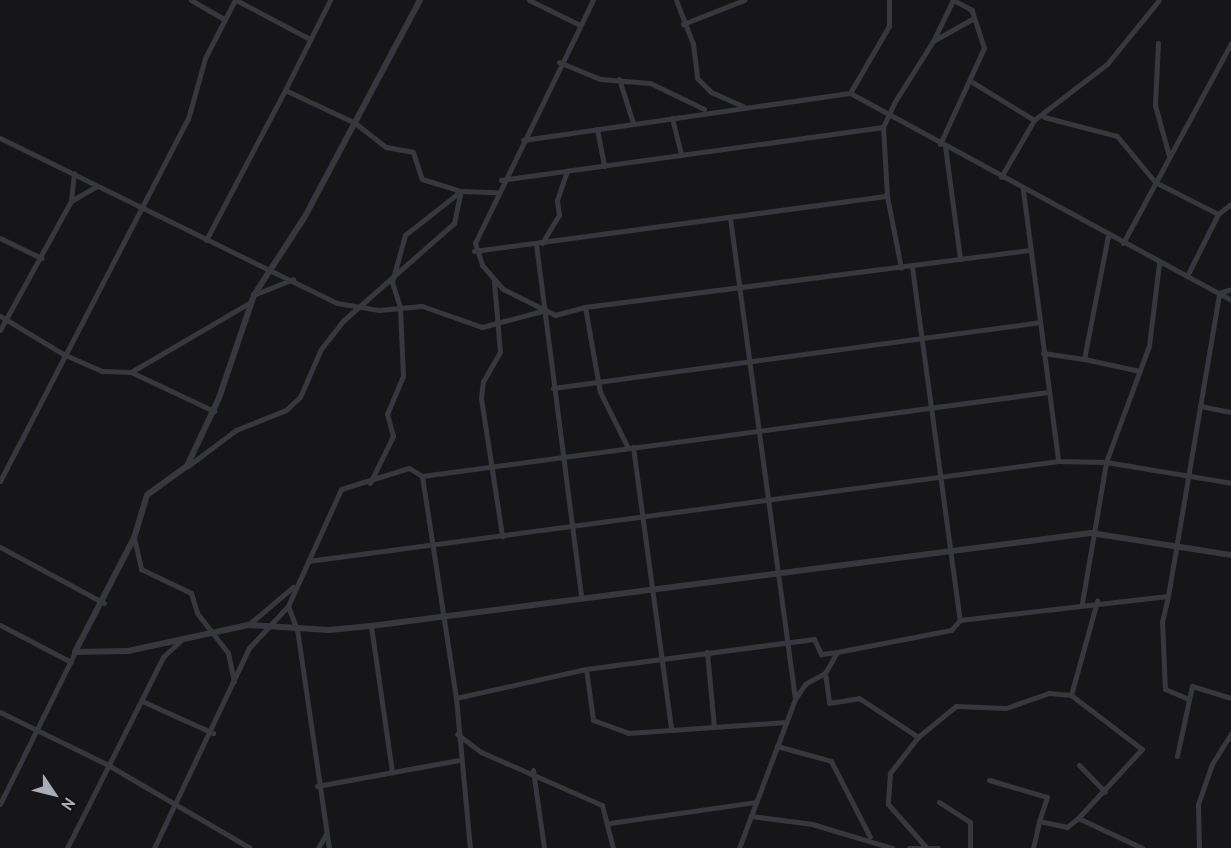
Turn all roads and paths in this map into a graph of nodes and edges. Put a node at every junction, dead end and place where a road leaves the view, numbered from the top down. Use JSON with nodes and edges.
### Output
{"nodes":[{"id":1,"x":191,"y":0,"type":"edge"},
{"id":2,"x":236,"y":0,"type":"edge"},
{"id":3,"x":330,"y":0,"type":"edge"},
{"id":4,"x":420,"y":0,"type":"edge"},
{"id":5,"x":529,"y":0,"type":"edge"},
{"id":6,"x":593,"y":0,"type":"edge"},
{"id":7,"x":676,"y":0,"type":"edge"},
{"id":8,"x":744,"y":0,"type":"edge"},
{"id":9,"x":889,"y":0,"type":"edge"},
{"id":10,"x":953,"y":0,"type":"edge"},
{"id":11,"x":1159,"y":0,"type":"edge"},
{"id":12,"x":974,"y":18,"type":"junction"},
{"id":13,"x":224,"y":19,"type":"junction"},
{"id":14,"x":578,"y":24,"type":"junction"},
{"id":15,"x":683,"y":24,"type":"junction"},
{"id":16,"x":310,"y":39,"type":"junction"},
{"id":17,"x":933,"y":41,"type":"junction"},
{"id":18,"x":1158,"y":43,"type":"dead end"},
{"id":19,"x":1231,"y":43,"type":"edge"},
{"id":20,"x":559,"y":62,"type":"junction"},
{"id":21,"x":619,"y":79,"type":"junction"},
{"id":22,"x":972,"y":82,"type":"junction"},
{"id":23,"x":285,"y":90,"type":"junction"},
{"id":24,"x":850,"y":93,"type":"junction"},
{"id":25,"x":746,"y":107,"type":"junction"},
{"id":26,"x":705,"y":110,"type":"junction"},
{"id":27,"x":1044,"y":117,"type":"junction"},
{"id":28,"x":672,"y":118,"type":"junction"},
{"id":29,"x":891,"y":118,"type":"junction"},
{"id":30,"x":1034,"y":120,"type":"junction"},
{"id":31,"x":355,"y":123,"type":"junction"},
{"id":32,"x":633,"y":123,"type":"junction"},
{"id":33,"x":883,"y":127,"type":"junction"},
{"id":34,"x":597,"y":129,"type":"junction"},
{"id":35,"x":0,"y":138,"type":"edge"},
{"id":36,"x":523,"y":140,"type":"junction"},
{"id":37,"x":943,"y":145,"type":"junction"},
{"id":38,"x":681,"y":155,"type":"junction"},
{"id":39,"x":1169,"y":156,"type":"junction"},
{"id":40,"x":604,"y":166,"type":"junction"},
{"id":41,"x":567,"y":171,"type":"junction"},
{"id":42,"x":74,"y":173,"type":"junction"},
{"id":43,"x":1001,"y":177,"type":"junction"},
{"id":44,"x":501,"y":180,"type":"junction"},
{"id":45,"x":1155,"y":182,"type":"junction"},
{"id":46,"x":95,"y":187,"type":"junction"},
{"id":47,"x":1023,"y":190,"type":"junction"},
{"id":48,"x":461,"y":191,"type":"junction"},
{"id":49,"x":496,"y":192,"type":"junction"},
{"id":50,"x":887,"y":196,"type":"junction"},
{"id":51,"x":71,"y":201,"type":"junction"},
{"id":52,"x":1231,"y":204,"type":"edge"},
{"id":53,"x":142,"y":210,"type":"junction"},
{"id":54,"x":1218,"y":214,"type":"junction"},
{"id":55,"x":730,"y":218,"type":"junction"},
{"id":56,"x":1108,"y":236,"type":"junction"},
{"id":57,"x":0,"y":238,"type":"edge"},
{"id":58,"x":206,"y":240,"type":"junction"},
{"id":59,"x":539,"y":243,"type":"junction"},
{"id":60,"x":1123,"y":243,"type":"junction"},
{"id":61,"x":1029,"y":250,"type":"junction"},
{"id":62,"x":474,"y":251,"type":"junction"},
{"id":63,"x":41,"y":258,"type":"junction"},
{"id":64,"x":960,"y":259,"type":"junction"},
{"id":65,"x":1159,"y":263,"type":"junction"},
{"id":66,"x":270,"y":267,"type":"junction"},
{"id":67,"x":912,"y":267,"type":"junction"},
{"id":68,"x":901,"y":268,"type":"junction"},
{"id":69,"x":1187,"y":276,"type":"junction"},
{"id":70,"x":293,"y":279,"type":"junction"},
{"id":71,"x":392,"y":282,"type":"junction"},
{"id":72,"x":494,"y":282,"type":"junction"},
{"id":73,"x":1231,"y":289,"type":"edge"},
{"id":74,"x":741,"y":290,"type":"junction"},
{"id":75,"x":1220,"y":293,"type":"junction"},
{"id":76,"x":254,"y":295,"type":"junction"},
{"id":77,"x":1231,"y":300,"type":"edge"},
{"id":78,"x":251,"y":302,"type":"junction"},
{"id":79,"x":363,"y":305,"type":"junction"},
{"id":80,"x":400,"y":307,"type":"junction"},
{"id":81,"x":585,"y":307,"type":"junction"},
{"id":82,"x":546,"y":310,"type":"junction"},
{"id":83,"x":0,"y":316,"type":"edge"},
{"id":84,"x":7,"y":319,"type":"junction"},
{"id":85,"x":500,"y":321,"type":"junction"},
{"id":86,"x":1040,"y":322,"type":"junction"},
{"id":87,"x":0,"y":330,"type":"edge"},
{"id":88,"x":922,"y":336,"type":"junction"},
{"id":89,"x":1043,"y":353,"type":"junction"},
{"id":90,"x":63,"y":354,"type":"junction"},
{"id":91,"x":750,"y":357,"type":"junction"},
{"id":92,"x":1084,"y":359,"type":"junction"},
{"id":93,"x":1140,"y":371,"type":"junction"},
{"id":94,"x":131,"y":372,"type":"junction"},
{"id":95,"x":598,"y":380,"type":"junction"},
{"id":96,"x":553,"y":388,"type":"junction"},
{"id":97,"x":1048,"y":392,"type":"junction"},
{"id":98,"x":1200,"y":406,"type":"junction"},
{"id":99,"x":934,"y":409,"type":"junction"},
{"id":100,"x":214,"y":411,"type":"junction"},
{"id":101,"x":1231,"y":412,"type":"edge"},
{"id":102,"x":761,"y":431,"type":"junction"},
{"id":103,"x":631,"y":448,"type":"junction"},
{"id":104,"x":561,"y":456,"type":"junction"},
{"id":105,"x":1058,"y":461,"type":"junction"},
{"id":106,"x":1106,"y":462,"type":"junction"},
{"id":107,"x":187,"y":466,"type":"junction"},
{"id":108,"x":492,"y":466,"type":"junction"},
{"id":109,"x":1187,"y":475,"type":"junction"},
{"id":110,"x":422,"y":476,"type":"junction"},
{"id":111,"x":0,"y":479,"type":"edge"},
{"id":112,"x":944,"y":479,"type":"junction"},
{"id":113,"x":1231,"y":483,"type":"edge"},
{"id":114,"x":369,"y":484,"type":"junction"},
{"id":115,"x":771,"y":499,"type":"junction"},
{"id":116,"x":642,"y":517,"type":"junction"},
{"id":117,"x":573,"y":525,"type":"junction"},
{"id":118,"x":1091,"y":533,"type":"junction"},
{"id":119,"x":502,"y":536,"type":"junction"},
{"id":120,"x":134,"y":538,"type":"junction"},
{"id":121,"x":1176,"y":545,"type":"junction"},
{"id":122,"x":0,"y":547,"type":"edge"},
{"id":123,"x":432,"y":547,"type":"junction"},
{"id":124,"x":952,"y":549,"type":"junction"},
{"id":125,"x":1231,"y":555,"type":"edge"},
{"id":126,"x":308,"y":561,"type":"junction"},
{"id":127,"x":781,"y":573,"type":"junction"},
{"id":128,"x":294,"y":586,"type":"junction"},
{"id":129,"x":652,"y":590,"type":"junction"},
{"id":130,"x":1168,"y":596,"type":"junction"},
{"id":131,"x":581,"y":597,"type":"junction"},
{"id":132,"x":1097,"y":601,"type":"junction"},
{"id":133,"x":104,"y":603,"type":"junction"},
{"id":134,"x":1082,"y":603,"type":"junction"},
{"id":135,"x":288,"y":606,"type":"junction"},
{"id":136,"x":441,"y":615,"type":"junction"},
{"id":137,"x":960,"y":620,"type":"junction"},
{"id":138,"x":0,"y":625,"type":"edge"},
{"id":139,"x":248,"y":625,"type":"junction"},
{"id":140,"x":371,"y":626,"type":"junction"},
{"id":141,"x":272,"y":628,"type":"junction"},
{"id":142,"x":212,"y":629,"type":"junction"},
{"id":143,"x":297,"y":629,"type":"junction"},
{"id":144,"x":182,"y":639,"type":"junction"},
{"id":145,"x":790,"y":644,"type":"junction"},
{"id":146,"x":75,"y":652,"type":"junction"},
{"id":147,"x":707,"y":652,"type":"junction"},
{"id":148,"x":837,"y":652,"type":"junction"},
{"id":149,"x":660,"y":658,"type":"junction"},
{"id":150,"x":70,"y":662,"type":"junction"},
{"id":151,"x":586,"y":669,"type":"junction"},
{"id":152,"x":825,"y":673,"type":"junction"},
{"id":153,"x":234,"y":683,"type":"junction"},
{"id":154,"x":1071,"y":695,"type":"junction"},
{"id":155,"x":456,"y":698,"type":"junction"},
{"id":156,"x":1186,"y":698,"type":"junction"},
{"id":157,"x":1231,"y":698,"type":"edge"},
{"id":158,"x":795,"y":699,"type":"junction"},
{"id":159,"x":142,"y":701,"type":"junction"},
{"id":160,"x":0,"y":712,"type":"edge"},
{"id":161,"x":787,"y":722,"type":"junction"},
{"id":162,"x":671,"y":727,"type":"junction"},
{"id":163,"x":714,"y":727,"type":"junction"},
{"id":164,"x":36,"y":731,"type":"junction"},
{"id":165,"x":213,"y":733,"type":"junction"},
{"id":166,"x":457,"y":734,"type":"junction"},
{"id":167,"x":1231,"y":734,"type":"edge"},
{"id":168,"x":918,"y":737,"type":"junction"},
{"id":169,"x":777,"y":746,"type":"junction"},
{"id":170,"x":1177,"y":756,"type":"dead end"},
{"id":171,"x":458,"y":760,"type":"junction"},
{"id":172,"x":108,"y":765,"type":"junction"},
{"id":173,"x":1079,"y":765,"type":"dead end"},
{"id":174,"x":392,"y":771,"type":"junction"},
{"id":175,"x":533,"y":771,"type":"junction"},
{"id":176,"x":989,"y":780,"type":"dead end"},
{"id":177,"x":317,"y":786,"type":"junction"},
{"id":178,"x":1105,"y":792,"type":"junction"},
{"id":179,"x":756,"y":802,"type":"junction"},
{"id":180,"x":939,"y":802,"type":"dead end"},
{"id":181,"x":0,"y":804,"type":"edge"},
{"id":182,"x":176,"y":804,"type":"junction"},
{"id":183,"x":751,"y":816,"type":"junction"},
{"id":184,"x":1078,"y":818,"type":"junction"},
{"id":185,"x":1039,"y":821,"type":"junction"},
{"id":186,"x":610,"y":823,"type":"junction"},
{"id":187,"x":326,"y":832,"type":"junction"},
{"id":188,"x":870,"y":837,"type":"junction"},
{"id":189,"x":242,"y":846,"type":"edge"},
{"id":190,"x":926,"y":846,"type":"junction"},
{"id":191,"x":67,"y":848,"type":"edge"},
{"id":192,"x":154,"y":848,"type":"edge"},
{"id":193,"x":250,"y":848,"type":"edge"},
{"id":194,"x":318,"y":848,"type":"edge"},
{"id":195,"x":329,"y":848,"type":"edge"},
{"id":196,"x":470,"y":848,"type":"edge"},
{"id":197,"x":544,"y":848,"type":"edge"},
{"id":198,"x":613,"y":848,"type":"edge"},
{"id":199,"x":739,"y":848,"type":"edge"},
{"id":200,"x":892,"y":848,"type":"edge"},
{"id":201,"x":909,"y":848,"type":"edge"},
{"id":202,"x":938,"y":848,"type":"edge"},
{"id":203,"x":970,"y":848,"type":"edge"},
{"id":204,"x":1033,"y":848,"type":"edge"},
{"id":205,"x":1142,"y":848,"type":"edge"},
{"id":206,"x":1199,"y":848,"type":"edge"}],
"edges":[{"from":1,"to":13,"type":"street"},
{"from":2,"to":13,"type":"street"},
{"from":2,"to":16,"type":"street"},
{"from":3,"to":16,"type":"street"},
{"from":4,"to":31,"type":"street"},
{"from":5,"to":14,"type":"street"},
{"from":6,"to":14,"type":"street"},
{"from":7,"to":15,"type":"street"},
{"from":8,"to":15,"type":"street"},
{"from":9,"to":24,"type":"street"},
{"from":10,"to":12,"type":"street"},
{"from":10,"to":17,"type":"street"},
{"from":11,"to":27,"type":"street"},
{"from":12,"to":17,"type":"street"},
{"from":12,"to":22,"type":"street"},
{"from":13,"to":53,"type":"street"},
{"from":14,"to":20,"type":"street"},
{"from":15,"to":25,"type":"street"},
{"from":16,"to":23,"type":"street"},
{"from":17,"to":29,"type":"street"},
{"from":18,"to":39,"type":"street"},
{"from":19,"to":39,"type":"street"},
{"from":20,"to":21,"type":"street"},
{"from":20,"to":36,"type":"street"},
{"from":21,"to":26,"type":"street"},
{"from":21,"to":32,"type":"street"},
{"from":22,"to":30,"type":"street"},
{"from":22,"to":37,"type":"street"},
{"from":23,"to":31,"type":"street"},
{"from":23,"to":58,"type":"street"},
{"from":24,"to":25,"type":"street"},
{"from":24,"to":29,"type":"street"},
{"from":25,"to":26,"type":"street"},
{"from":26,"to":28,"type":"street"},
{"from":27,"to":30,"type":"street"},
{"from":27,"to":45,"type":"street"},
{"from":28,"to":32,"type":"street"},
{"from":28,"to":38,"type":"street"},
{"from":29,"to":33,"type":"street"},
{"from":29,"to":37,"type":"street"},
{"from":30,"to":43,"type":"street"},
{"from":31,"to":48,"type":"street"},
{"from":31,"to":66,"type":"street"},
{"from":32,"to":34,"type":"street"},
{"from":33,"to":38,"type":"street"},
{"from":33,"to":50,"type":"street"},
{"from":34,"to":36,"type":"street"},
{"from":34,"to":40,"type":"street"},
{"from":35,"to":42,"type":"street"},
{"from":36,"to":44,"type":"street"},
{"from":37,"to":43,"type":"street"},
{"from":37,"to":64,"type":"street"},
{"from":38,"to":40,"type":"street"},
{"from":39,"to":45,"type":"street"},
{"from":40,"to":41,"type":"street"},
{"from":41,"to":44,"type":"street"},
{"from":41,"to":59,"type":"street"},
{"from":42,"to":46,"type":"street"},
{"from":42,"to":51,"type":"street"},
{"from":43,"to":47,"type":"street"},
{"from":44,"to":49,"type":"street"},
{"from":45,"to":54,"type":"street"},
{"from":45,"to":60,"type":"street"},
{"from":46,"to":51,"type":"street"},
{"from":46,"to":53,"type":"street"},
{"from":47,"to":56,"type":"street"},
{"from":47,"to":61,"type":"street"},
{"from":48,"to":49,"type":"street"},
{"from":48,"to":71,"type":"street"},
{"from":48,"to":71,"type":"street"},
{"from":49,"to":62,"type":"street"},
{"from":50,"to":55,"type":"street"},
{"from":50,"to":68,"type":"street"},
{"from":51,"to":63,"type":"street"},
{"from":52,"to":54,"type":"street"},
{"from":53,"to":58,"type":"street"},
{"from":53,"to":90,"type":"street"},
{"from":54,"to":69,"type":"street"},
{"from":55,"to":59,"type":"street"},
{"from":55,"to":74,"type":"street"},
{"from":56,"to":60,"type":"street"},
{"from":56,"to":92,"type":"street"},
{"from":57,"to":63,"type":"street"},
{"from":58,"to":66,"type":"street"},
{"from":59,"to":62,"type":"street"},
{"from":59,"to":82,"type":"street"},
{"from":60,"to":65,"type":"street"},
{"from":61,"to":64,"type":"street"},
{"from":61,"to":86,"type":"street"},
{"from":62,"to":72,"type":"street"},
{"from":63,"to":84,"type":"street"},
{"from":64,"to":67,"type":"street"},
{"from":65,"to":69,"type":"street"},
{"from":65,"to":93,"type":"street"},
{"from":66,"to":70,"type":"street"},
{"from":66,"to":76,"type":"street"},
{"from":67,"to":68,"type":"street"},
{"from":67,"to":88,"type":"street"},
{"from":68,"to":74,"type":"street"},
{"from":69,"to":75,"type":"street"},
{"from":70,"to":76,"type":"street"},
{"from":70,"to":79,"type":"street"},
{"from":71,"to":79,"type":"street"},
{"from":71,"to":80,"type":"street"},
{"from":72,"to":82,"type":"street"},
{"from":72,"to":85,"type":"street"},
{"from":73,"to":75,"type":"street"},
{"from":74,"to":81,"type":"street"},
{"from":74,"to":91,"type":"street"},
{"from":75,"to":77,"type":"street"},
{"from":75,"to":98,"type":"street"},
{"from":76,"to":78,"type":"street"},
{"from":78,"to":94,"type":"street"},
{"from":78,"to":100,"type":"street"},
{"from":79,"to":80,"type":"street"},
{"from":79,"to":107,"type":"street"},
{"from":80,"to":85,"type":"street"},
{"from":80,"to":114,"type":"street"},
{"from":81,"to":82,"type":"street"},
{"from":81,"to":95,"type":"street"},
{"from":82,"to":85,"type":"street"},
{"from":82,"to":96,"type":"street"},
{"from":83,"to":84,"type":"street"},
{"from":84,"to":87,"type":"street"},
{"from":84,"to":90,"type":"street"},
{"from":85,"to":108,"type":"street"},
{"from":86,"to":88,"type":"street"},
{"from":86,"to":89,"type":"street"},
{"from":88,"to":91,"type":"street"},
{"from":88,"to":99,"type":"street"},
{"from":89,"to":92,"type":"street"},
{"from":89,"to":97,"type":"street"},
{"from":90,"to":94,"type":"street"},
{"from":90,"to":111,"type":"street"},
{"from":91,"to":95,"type":"street"},
{"from":91,"to":102,"type":"street"},
{"from":92,"to":93,"type":"street"},
{"from":93,"to":106,"type":"street"},
{"from":94,"to":100,"type":"street"},
{"from":95,"to":96,"type":"street"},
{"from":95,"to":103,"type":"street"},
{"from":96,"to":104,"type":"street"},
{"from":97,"to":99,"type":"street"},
{"from":97,"to":105,"type":"street"},
{"from":98,"to":101,"type":"street"},
{"from":98,"to":109,"type":"street"},
{"from":99,"to":102,"type":"street"},
{"from":99,"to":112,"type":"street"},
{"from":100,"to":107,"type":"street"},
{"from":102,"to":103,"type":"street"},
{"from":102,"to":115,"type":"street"},
{"from":103,"to":104,"type":"street"},
{"from":103,"to":116,"type":"street"},
{"from":104,"to":108,"type":"street"},
{"from":104,"to":117,"type":"street"},
{"from":105,"to":106,"type":"street"},
{"from":105,"to":112,"type":"street"},
{"from":106,"to":109,"type":"street"},
{"from":106,"to":118,"type":"street"},
{"from":107,"to":120,"type":"street"},
{"from":108,"to":110,"type":"street"},
{"from":108,"to":119,"type":"street"},
{"from":109,"to":113,"type":"street"},
{"from":109,"to":121,"type":"street"},
{"from":110,"to":114,"type":"street"},
{"from":110,"to":123,"type":"street"},
{"from":112,"to":115,"type":"street"},
{"from":112,"to":124,"type":"street"},
{"from":114,"to":126,"type":"street"},
{"from":115,"to":116,"type":"street"},
{"from":115,"to":127,"type":"street"},
{"from":116,"to":117,"type":"street"},
{"from":116,"to":129,"type":"street"},
{"from":117,"to":119,"type":"street"},
{"from":117,"to":131,"type":"street"},
{"from":118,"to":121,"type":"street"},
{"from":118,"to":124,"type":"street"},
{"from":118,"to":134,"type":"street"},
{"from":119,"to":123,"type":"street"},
{"from":120,"to":133,"type":"street"},
{"from":120,"to":142,"type":"street"},
{"from":121,"to":125,"type":"street"},
{"from":121,"to":130,"type":"street"},
{"from":122,"to":133,"type":"street"},
{"from":123,"to":126,"type":"street"},
{"from":123,"to":136,"type":"street"},
{"from":124,"to":127,"type":"street"},
{"from":124,"to":137,"type":"street"},
{"from":126,"to":128,"type":"street"},
{"from":127,"to":129,"type":"street"},
{"from":127,"to":145,"type":"street"},
{"from":128,"to":135,"type":"street"},
{"from":128,"to":139,"type":"street"},
{"from":129,"to":131,"type":"street"},
{"from":129,"to":149,"type":"street"},
{"from":130,"to":132,"type":"street"},
{"from":130,"to":156,"type":"street"},
{"from":131,"to":136,"type":"street"},
{"from":132,"to":134,"type":"street"},
{"from":132,"to":154,"type":"street"},
{"from":133,"to":146,"type":"street"},
{"from":134,"to":137,"type":"street"},
{"from":135,"to":141,"type":"street"},
{"from":135,"to":143,"type":"street"},
{"from":136,"to":140,"type":"street"},
{"from":136,"to":155,"type":"street"},
{"from":137,"to":148,"type":"street"},
{"from":138,"to":150,"type":"street"},
{"from":139,"to":141,"type":"street"},
{"from":139,"to":142,"type":"street"},
{"from":140,"to":143,"type":"street"},
{"from":140,"to":174,"type":"street"},
{"from":141,"to":143,"type":"street"},
{"from":141,"to":153,"type":"street"},
{"from":142,"to":144,"type":"street"},
{"from":142,"to":153,"type":"street"},
{"from":143,"to":177,"type":"street"},
{"from":144,"to":146,"type":"street"},
{"from":144,"to":159,"type":"street"},
{"from":145,"to":147,"type":"street"},
{"from":145,"to":148,"type":"street"},
{"from":145,"to":158,"type":"street"},
{"from":146,"to":150,"type":"street"},
{"from":147,"to":149,"type":"street"},
{"from":147,"to":163,"type":"street"},
{"from":148,"to":152,"type":"street"},
{"from":149,"to":151,"type":"street"},
{"from":149,"to":162,"type":"street"},
{"from":150,"to":164,"type":"street"},
{"from":151,"to":155,"type":"street"},
{"from":151,"to":162,"type":"street"},
{"from":152,"to":158,"type":"street"},
{"from":152,"to":168,"type":"street"},
{"from":153,"to":165,"type":"street"},
{"from":154,"to":168,"type":"street"},
{"from":154,"to":178,"type":"street"},
{"from":155,"to":166,"type":"street"},
{"from":156,"to":157,"type":"street"},
{"from":156,"to":170,"type":"street"},
{"from":158,"to":161,"type":"street"},
{"from":159,"to":165,"type":"street"},
{"from":159,"to":172,"type":"street"},
{"from":160,"to":164,"type":"street"},
{"from":161,"to":163,"type":"street"},
{"from":161,"to":169,"type":"street"},
{"from":162,"to":163,"type":"street"},
{"from":164,"to":172,"type":"street"},
{"from":164,"to":181,"type":"street"},
{"from":165,"to":182,"type":"street"},
{"from":166,"to":171,"type":"street"},
{"from":166,"to":175,"type":"street"},
{"from":167,"to":206,"type":"street"},
{"from":168,"to":190,"type":"street"},
{"from":169,"to":179,"type":"street"},
{"from":169,"to":188,"type":"street"},
{"from":171,"to":174,"type":"street"},
{"from":171,"to":196,"type":"street"},
{"from":172,"to":182,"type":"street"},
{"from":172,"to":191,"type":"street"},
{"from":173,"to":178,"type":"street"},
{"from":174,"to":177,"type":"street"},
{"from":175,"to":186,"type":"street"},
{"from":175,"to":197,"type":"street"},
{"from":176,"to":185,"type":"street"},
{"from":177,"to":187,"type":"street"},
{"from":178,"to":184,"type":"street"},
{"from":179,"to":183,"type":"street"},
{"from":179,"to":186,"type":"street"},
{"from":180,"to":203,"type":"street"},
{"from":182,"to":189,"type":"street"},
{"from":182,"to":192,"type":"street"},
{"from":183,"to":188,"type":"street"},
{"from":183,"to":199,"type":"street"},
{"from":184,"to":185,"type":"street"},
{"from":184,"to":205,"type":"street"},
{"from":185,"to":204,"type":"street"},
{"from":186,"to":198,"type":"street"},
{"from":187,"to":194,"type":"street"},
{"from":187,"to":195,"type":"street"},
{"from":188,"to":200,"type":"street"},
{"from":189,"to":193,"type":"street"},
{"from":190,"to":201,"type":"street"},
{"from":190,"to":202,"type":"street"}]}
